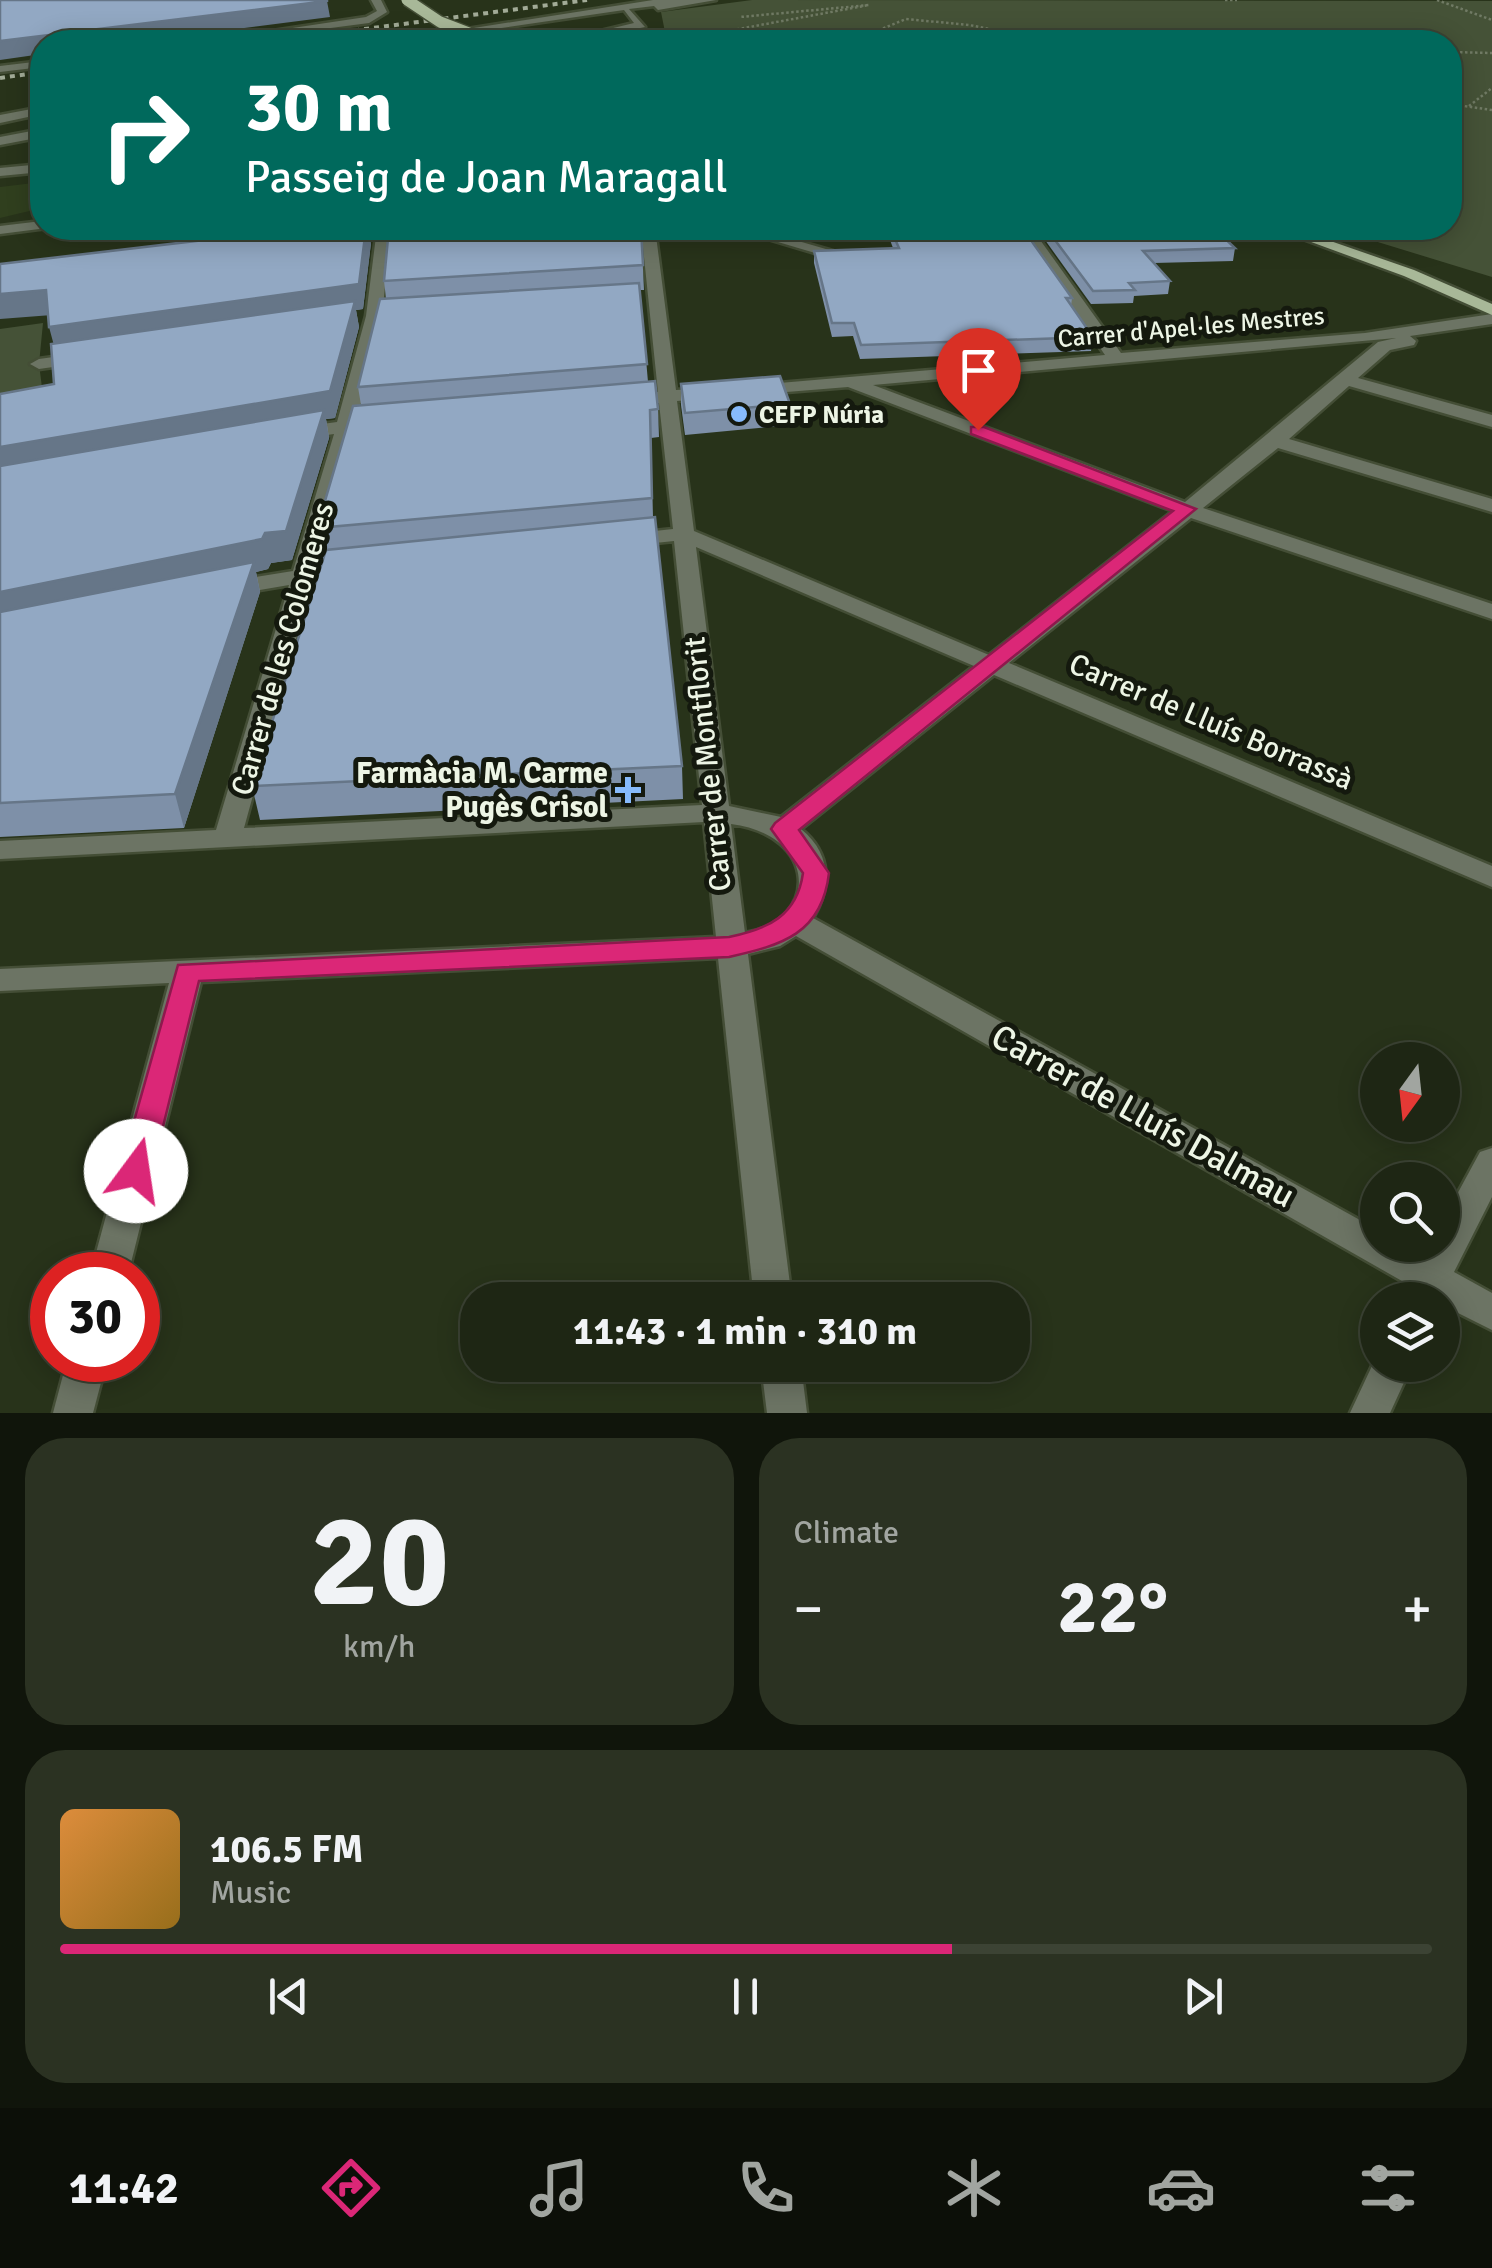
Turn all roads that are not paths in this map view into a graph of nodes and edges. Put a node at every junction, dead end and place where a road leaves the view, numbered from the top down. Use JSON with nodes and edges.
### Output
{"nodes":[{"id":1,"x":376,"y":0,"type":"edge"},
{"id":2,"x":407,"y":0,"type":"edge"},
{"id":3,"x":674,"y":0,"type":"edge"},
{"id":4,"x":711,"y":0,"type":"edge"},
{"id":5,"x":628,"y":12,"type":"junction"},
{"id":6,"x":479,"y":28,"type":"junction"},
{"id":7,"x":290,"y":30,"type":"edge"},
{"id":8,"x":460,"y":30,"type":"edge"},
{"id":9,"x":468,"y":30,"type":"edge"},
{"id":10,"x":483,"y":30,"type":"edge"},
{"id":11,"x":552,"y":30,"type":"edge"},
{"id":12,"x":620,"y":30,"type":"edge"},
{"id":13,"x":30,"y":65,"type":"edge"},
{"id":14,"x":0,"y":69,"type":"edge"},
{"id":15,"x":30,"y":113,"type":"edge"},
{"id":16,"x":0,"y":118,"type":"edge"},
{"id":17,"x":30,"y":135,"type":"edge"},
{"id":18,"x":0,"y":140,"type":"edge"},
{"id":19,"x":30,"y":169,"type":"edge"},
{"id":20,"x":0,"y":172,"type":"edge"},
{"id":21,"x":30,"y":227,"type":"edge"},
{"id":22,"x":0,"y":230,"type":"edge"},
{"id":23,"x":223,"y":240,"type":"edge"},
{"id":24,"x":385,"y":240,"type":"edge"},
{"id":25,"x":647,"y":240,"type":"edge"},
{"id":26,"x":783,"y":240,"type":"edge"},
{"id":27,"x":1033,"y":240,"type":"edge"},
{"id":28,"x":1314,"y":240,"type":"edge"},
{"id":29,"x":1348,"y":240,"type":"edge"},
{"id":30,"x":204,"y":255,"type":"edge"},
{"id":31,"x":842,"y":256,"type":"edge"},
{"id":32,"x":1492,"y":291,"type":"edge"},
{"id":33,"x":1492,"y":310,"type":"edge"},
{"id":34,"x":1492,"y":319,"type":"edge"},
{"id":35,"x":1492,"y":336,"type":"edge"},
{"id":36,"x":1374,"y":342,"type":"junction"},
{"id":37,"x":96,"y":356,"type":"edge"},
{"id":38,"x":1116,"y":358,"type":"junction"},
{"id":39,"x":39,"y":364,"type":"dead end"},
{"id":40,"x":1347,"y":380,"type":"junction"},
{"id":41,"x":851,"y":383,"type":"junction"},
{"id":42,"x":670,"y":396,"type":"junction"},
{"id":43,"x":600,"y":402,"type":"edge"},
{"id":44,"x":1492,"y":420,"type":"edge"},
{"id":45,"x":393,"y":421,"type":"edge"},
{"id":46,"x":346,"y":425,"type":"junction"},
{"id":47,"x":271,"y":438,"type":"edge"},
{"id":48,"x":1275,"y":441,"type":"junction"},
{"id":49,"x":1492,"y":506,"type":"edge"},
{"id":50,"x":1186,"y":509,"type":"junction"},
{"id":51,"x":683,"y":534,"type":"junction"},
{"id":52,"x":610,"y":542,"type":"edge"},
{"id":53,"x":376,"y":565,"type":"edge"},
{"id":54,"x":308,"y":572,"type":"junction"},
{"id":55,"x":208,"y":593,"type":"edge"},
{"id":56,"x":1492,"y":612,"type":"edge"},
{"id":57,"x":990,"y":663,"type":"junction"},
{"id":58,"x":713,"y":813,"type":"junction"},
{"id":59,"x":784,"y":829,"type":"junction"},
{"id":60,"x":228,"y":837,"type":"junction"},
{"id":61,"x":0,"y":850,"type":"edge"},
{"id":62,"x":1492,"y":877,"type":"edge"},
{"id":63,"x":794,"y":921,"type":"junction"},
{"id":64,"x":729,"y":947,"type":"junction"},
{"id":65,"x":188,"y":972,"type":"junction"},
{"id":66,"x":0,"y":980,"type":"edge"},
{"id":67,"x":1492,"y":1162,"type":"edge"},
{"id":68,"x":115,"y":1252,"type":"edge"},
{"id":69,"x":771,"y":1282,"type":"edge"},
{"id":70,"x":1414,"y":1282,"type":"edge"},
{"id":71,"x":1430,"y":1282,"type":"edge"},
{"id":72,"x":1460,"y":1301,"type":"edge"},
{"id":73,"x":1492,"y":1313,"type":"edge"},
{"id":74,"x":81,"y":1382,"type":"edge"},
{"id":75,"x":783,"y":1382,"type":"edge"},
{"id":76,"x":1384,"y":1382,"type":"edge"},
{"id":77,"x":73,"y":1413,"type":"edge"},
{"id":78,"x":787,"y":1413,"type":"edge"},
{"id":79,"x":1370,"y":1413,"type":"edge"}],
"edges":[{"from":1,"to":7,"type":"street"},
{"from":2,"to":9,"type":"main road","bridge":true},
{"from":3,"to":6,"type":"street"},
{"from":4,"to":5,"type":"street"},
{"from":5,"to":11,"type":"street"},
{"from":5,"to":12,"type":"street"},
{"from":6,"to":8,"type":"street"},
{"from":6,"to":10,"type":"street"},
{"from":13,"to":14,"type":"street"},
{"from":15,"to":16,"type":"street"},
{"from":17,"to":18,"type":"street"},
{"from":19,"to":20,"type":"street"},
{"from":21,"to":22,"type":"street"},
{"from":23,"to":30,"type":"street"},
{"from":24,"to":46,"type":"street","name":"Carrer de les Colomeres"},
{"from":25,"to":42,"type":"street","name":"Carrer de Montflorit"},
{"from":26,"to":31,"type":"street"},
{"from":27,"to":38,"type":"street"},
{"from":28,"to":33,"type":"main road"},
{"from":29,"to":32,"type":"main road"},
{"from":34,"to":36,"type":"street","name":"Carrer d'Apel·les Mestres"},
{"from":35,"to":36,"type":"street"},
{"from":36,"to":38,"type":"street","name":"Carrer d'Apel·les Mestres"},
{"from":36,"to":40,"type":"street"},
{"from":37,"to":39,"type":"street"},
{"from":38,"to":41,"type":"street","name":"Carrer d'Apel·les Mestres"},
{"from":40,"to":44,"type":"street"},
{"from":40,"to":48,"type":"street"},
{"from":41,"to":42,"type":"street","name":"Carrer d'Apel·les Mestres"},
{"from":41,"to":50,"type":"street"},
{"from":42,"to":43,"type":"street","name":"Carrer d'Apel·les Mestres"},
{"from":42,"to":51,"type":"street","name":"Carrer de Montflorit"},
{"from":45,"to":46,"type":"street"},
{"from":46,"to":47,"type":"street"},
{"from":46,"to":54,"type":"street","name":"Carrer de les Colomeres"},
{"from":48,"to":49,"type":"street"},
{"from":48,"to":50,"type":"street"},
{"from":50,"to":56,"type":"street"},
{"from":50,"to":57,"type":"street"},
{"from":51,"to":52,"type":"street"},
{"from":51,"to":57,"type":"street","name":"Carrer de Lluís Borrassà"},
{"from":51,"to":58,"type":"street","name":"Carrer de Montflorit"},
{"from":53,"to":54,"type":"street"},
{"from":54,"to":55,"type":"street"},
{"from":54,"to":60,"type":"street","name":"Carrer de les Colomeres"},
{"from":57,"to":59,"type":"street"},
{"from":57,"to":62,"type":"street","name":"Carrer de Lluís Borrassà"},
{"from":58,"to":59,"type":"street"},
{"from":58,"to":60,"type":"street"},
{"from":58,"to":64,"type":"street","name":"Carrer de Montflorit"},
{"from":59,"to":63,"type":"street"},
{"from":60,"to":61,"type":"street"},
{"from":63,"to":64,"type":"street"},
{"from":63,"to":70,"type":"street","name":"Carrer de Lluís Dalmau"},
{"from":64,"to":65,"type":"street"},
{"from":64,"to":69,"type":"street","name":"Carrer de Montflorit"},
{"from":65,"to":66,"type":"street"},
{"from":65,"to":68,"type":"street"},
{"from":67,"to":71,"type":"street"},
{"from":72,"to":73,"type":"street","name":"Carrer de Lluís Dalmau"},
{"from":74,"to":77,"type":"street"},
{"from":75,"to":78,"type":"street"},
{"from":76,"to":79,"type":"street"}]}
